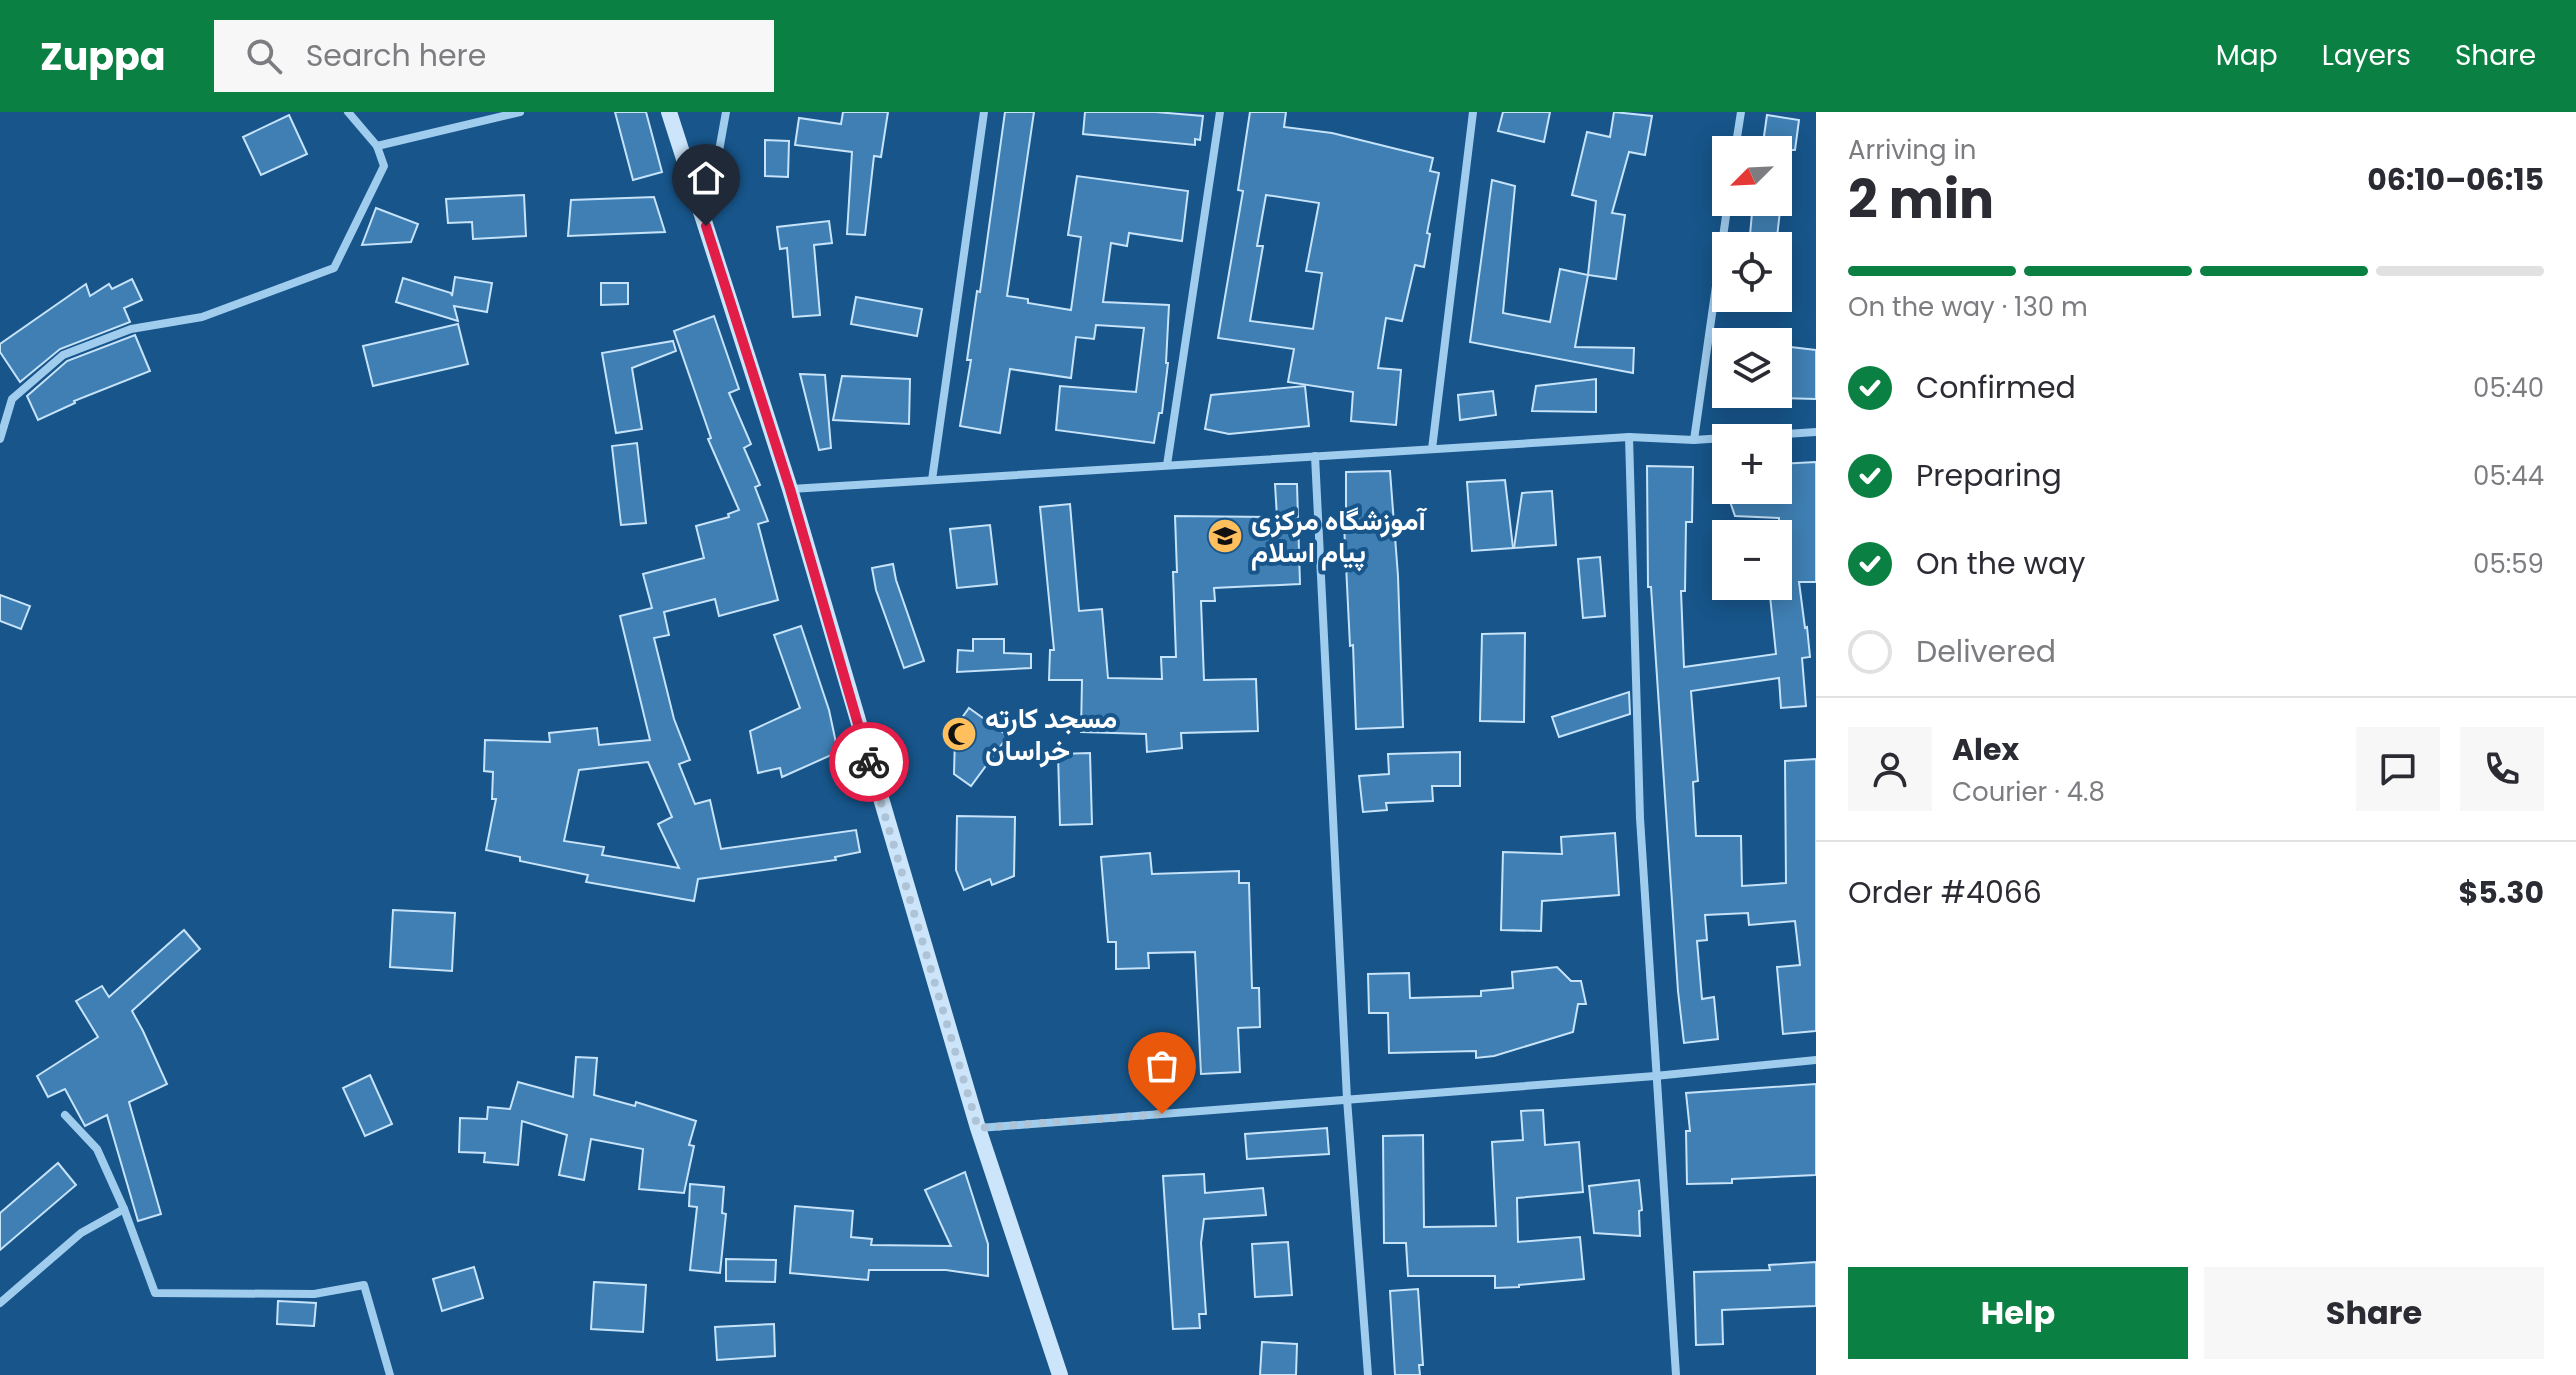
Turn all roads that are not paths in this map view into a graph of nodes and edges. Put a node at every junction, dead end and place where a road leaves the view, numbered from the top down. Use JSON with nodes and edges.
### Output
{"nodes":[{"id":1,"x":348,"y":112,"type":"edge"},
{"id":2,"x":520,"y":112,"type":"edge"},
{"id":3,"x":669,"y":112,"type":"edge"},
{"id":4,"x":726,"y":112,"type":"edge"},
{"id":5,"x":984,"y":112,"type":"edge"},
{"id":6,"x":1220,"y":112,"type":"edge"},
{"id":7,"x":1473,"y":112,"type":"edge"},
{"id":8,"x":1741,"y":112,"type":"edge"},
{"id":9,"x":1737,"y":136,"type":"edge"},
{"id":10,"x":377,"y":146,"type":"junction"},
{"id":11,"x":1726,"y":216,"type":"edge"},
{"id":12,"x":706,"y":226,"type":"junction"},
{"id":13,"x":1816,"y":432,"type":"edge"},
{"id":14,"x":1629,"y":437,"type":"junction"},
{"id":15,"x":0,"y":439,"type":"edge"},
{"id":16,"x":1694,"y":440,"type":"junction"},
{"id":17,"x":1432,"y":449,"type":"junction"},
{"id":18,"x":1315,"y":456,"type":"junction"},
{"id":19,"x":1167,"y":465,"type":"junction"},
{"id":20,"x":932,"y":480,"type":"junction"},
{"id":21,"x":790,"y":489,"type":"junction"},
{"id":22,"x":1816,"y":1060,"type":"edge"},
{"id":23,"x":1655,"y":1076,"type":"junction"},
{"id":24,"x":1347,"y":1099,"type":"junction"},
{"id":25,"x":65,"y":1115,"type":"dead end"},
{"id":26,"x":978,"y":1128,"type":"junction"},
{"id":27,"x":124,"y":1209,"type":"junction"},
{"id":28,"x":0,"y":1303,"type":"edge"},
{"id":29,"x":390,"y":1375,"type":"edge"},
{"id":30,"x":1060,"y":1375,"type":"edge"},
{"id":31,"x":1368,"y":1375,"type":"edge"},
{"id":32,"x":1676,"y":1375,"type":"edge"}],
"edges":[{"from":1,"to":10,"type":"street"},
{"from":2,"to":10,"type":"street"},
{"from":3,"to":12,"type":"main road"},
{"from":4,"to":12,"type":"street"},
{"from":5,"to":20,"type":"street"},
{"from":6,"to":19,"type":"street"},
{"from":7,"to":17,"type":"street"},
{"from":8,"to":9,"type":"street"},
{"from":10,"to":15,"type":"street"},
{"from":11,"to":16,"type":"street"},
{"from":12,"to":21,"type":"main road"},
{"from":13,"to":16,"type":"street"},
{"from":14,"to":16,"type":"street"},
{"from":14,"to":17,"type":"street"},
{"from":14,"to":23,"type":"street"},
{"from":17,"to":18,"type":"street"},
{"from":18,"to":19,"type":"street"},
{"from":18,"to":24,"type":"street"},
{"from":19,"to":20,"type":"street"},
{"from":20,"to":21,"type":"street"},
{"from":21,"to":26,"type":"main road"},
{"from":22,"to":23,"type":"street"},
{"from":23,"to":24,"type":"street"},
{"from":23,"to":32,"type":"street"},
{"from":24,"to":26,"type":"street"},
{"from":24,"to":31,"type":"street"},
{"from":25,"to":27,"type":"street"},
{"from":26,"to":30,"type":"main road"},
{"from":27,"to":28,"type":"street"},
{"from":27,"to":29,"type":"street"}]}
